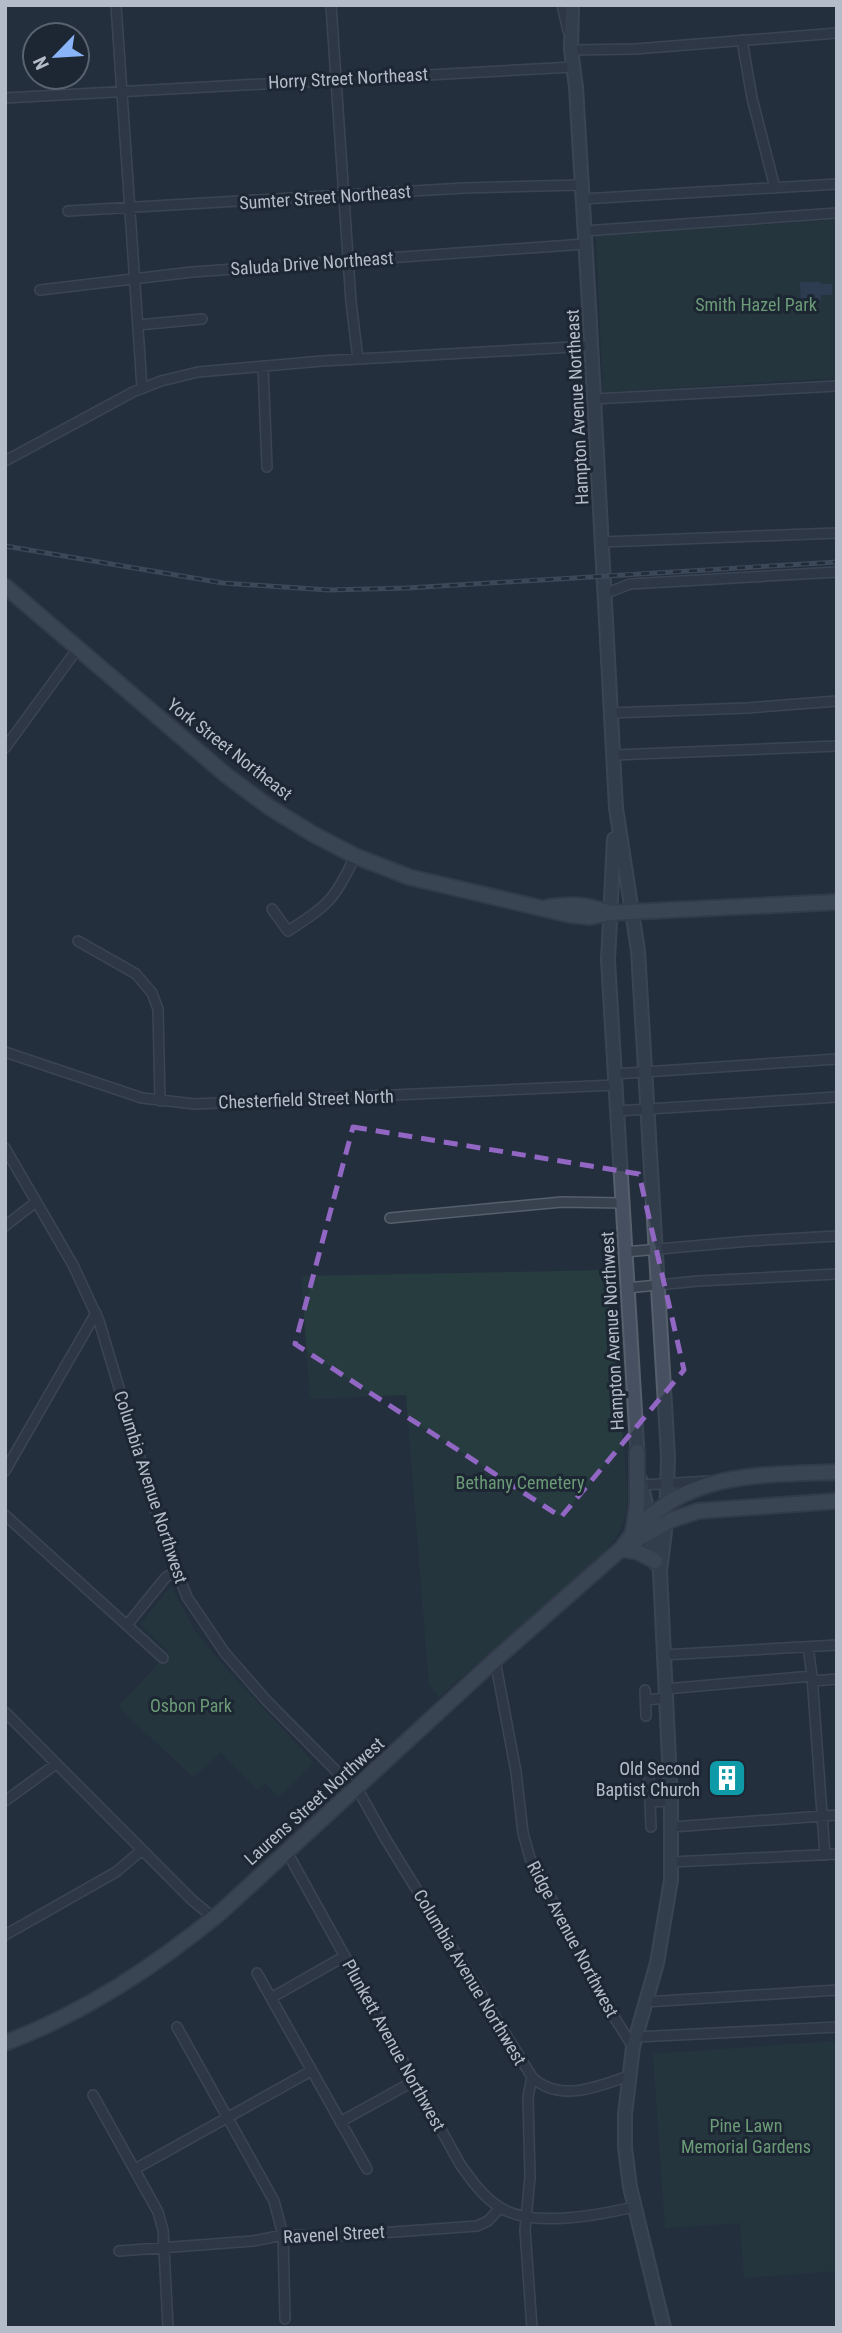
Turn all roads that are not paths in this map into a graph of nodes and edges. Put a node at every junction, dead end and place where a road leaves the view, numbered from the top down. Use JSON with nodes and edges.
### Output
{"nodes":[{"id":1,"x":116,"y":5,"type":"edge"},
{"id":2,"x":331,"y":5,"type":"edge"},
{"id":3,"x":562,"y":5,"type":"edge"},
{"id":4,"x":572,"y":5,"type":"edge"},
{"id":5,"x":837,"y":33,"type":"edge"},
{"id":6,"x":741,"y":40,"type":"junction"},
{"id":7,"x":571,"y":50,"type":"junction"},
{"id":8,"x":573,"y":67,"type":"junction"},
{"id":9,"x":336,"y":79,"type":"junction"},
{"id":10,"x":122,"y":91,"type":"junction"},
{"id":11,"x":5,"y":98,"type":"edge"},
{"id":12,"x":581,"y":184,"type":"junction"},
{"id":13,"x":837,"y":184,"type":"edge"},
{"id":14,"x":775,"y":188,"type":"junction"},
{"id":15,"x":344,"y":195,"type":"junction"},
{"id":16,"x":582,"y":199,"type":"junction"},
{"id":17,"x":131,"y":208,"type":"junction"},
{"id":18,"x":68,"y":211,"type":"dead end"},
{"id":19,"x":837,"y":212,"type":"edge"},
{"id":20,"x":584,"y":237,"type":"junction"},
{"id":21,"x":349,"y":259,"type":"junction"},
{"id":22,"x":135,"y":277,"type":"junction"},
{"id":23,"x":40,"y":290,"type":"dead end"},
{"id":24,"x":202,"y":319,"type":"dead end"},
{"id":25,"x":138,"y":325,"type":"junction"},
{"id":26,"x":591,"y":346,"type":"junction"},
{"id":27,"x":358,"y":359,"type":"junction"},
{"id":28,"x":263,"y":366,"type":"junction"},
{"id":29,"x":837,"y":386,"type":"edge"},
{"id":30,"x":142,"y":388,"type":"junction"},
{"id":31,"x":593,"y":399,"type":"junction"},
{"id":32,"x":5,"y":461,"type":"edge"},
{"id":33,"x":267,"y":467,"type":"dead end"},
{"id":34,"x":837,"y":533,"type":"edge"},
{"id":35,"x":602,"y":542,"type":"junction"},
{"id":36,"x":837,"y":572,"type":"edge"},
{"id":37,"x":5,"y":586,"type":"edge"},
{"id":38,"x":604,"y":594,"type":"junction"},
{"id":39,"x":78,"y":648,"type":"junction"},
{"id":40,"x":837,"y":701,"type":"edge"},
{"id":41,"x":611,"y":713,"type":"junction"},
{"id":42,"x":837,"y":746,"type":"edge"},
{"id":43,"x":5,"y":748,"type":"edge"},
{"id":44,"x":613,"y":755,"type":"junction"},
{"id":45,"x":616,"y":808,"type":"junction"},
{"id":46,"x":355,"y":856,"type":"junction"},
{"id":47,"x":837,"y":902,"type":"edge"},
{"id":48,"x":272,"y":909,"type":"dead end"},
{"id":49,"x":609,"y":913,"type":"junction"},
{"id":50,"x":632,"y":913,"type":"junction"},
{"id":51,"x":78,"y":941,"type":"dead end"},
{"id":52,"x":5,"y":1052,"type":"edge"},
{"id":53,"x":837,"y":1059,"type":"edge"},
{"id":54,"x":645,"y":1072,"type":"junction"},
{"id":55,"x":615,"y":1080,"type":"junction"},
{"id":56,"x":837,"y":1097,"type":"edge"},
{"id":57,"x":160,"y":1101,"type":"junction"},
{"id":58,"x":647,"y":1109,"type":"junction"},
{"id":59,"x":617,"y":1111,"type":"junction"},
{"id":60,"x":5,"y":1147,"type":"edge"},
{"id":61,"x":36,"y":1202,"type":"junction"},
{"id":62,"x":622,"y":1203,"type":"junction"},
{"id":63,"x":390,"y":1218,"type":"dead end"},
{"id":64,"x":5,"y":1226,"type":"edge"},
{"id":65,"x":837,"y":1236,"type":"edge"},
{"id":66,"x":655,"y":1250,"type":"junction"},
{"id":67,"x":625,"y":1252,"type":"junction"},
{"id":68,"x":837,"y":1274,"type":"edge"},
{"id":69,"x":657,"y":1285,"type":"junction"},
{"id":70,"x":627,"y":1288,"type":"junction"},
{"id":71,"x":96,"y":1313,"type":"junction"},
{"id":72,"x":637,"y":1452,"type":"junction"},
{"id":73,"x":5,"y":1471,"type":"edge"},
{"id":74,"x":837,"y":1472,"type":"edge"},
{"id":75,"x":726,"y":1481,"type":"junction"},
{"id":76,"x":668,"y":1482,"type":"junction"},
{"id":77,"x":642,"y":1485,"type":"junction"},
{"id":78,"x":690,"y":1491,"type":"junction"},
{"id":79,"x":837,"y":1501,"type":"edge"},
{"id":80,"x":667,"y":1502,"type":"junction"},
{"id":81,"x":692,"y":1513,"type":"junction"},
{"id":82,"x":5,"y":1515,"type":"edge"},
{"id":83,"x":666,"y":1522,"type":"junction"},
{"id":84,"x":650,"y":1523,"type":"junction"},
{"id":85,"x":633,"y":1533,"type":"junction"},
{"id":86,"x":621,"y":1549,"type":"junction"},
{"id":87,"x":658,"y":1567,"type":"junction"},
{"id":88,"x":176,"y":1572,"type":"junction"},
{"id":89,"x":127,"y":1625,"type":"junction"},
{"id":90,"x":837,"y":1645,"type":"edge"},
{"id":91,"x":808,"y":1647,"type":"junction"},
{"id":92,"x":663,"y":1655,"type":"junction"},
{"id":93,"x":163,"y":1658,"type":"dead end"},
{"id":94,"x":495,"y":1660,"type":"junction"},
{"id":95,"x":812,"y":1679,"type":"junction"},
{"id":96,"x":837,"y":1679,"type":"edge"},
{"id":97,"x":665,"y":1693,"type":"junction"},
{"id":98,"x":5,"y":1712,"type":"edge"},
{"id":99,"x":646,"y":1716,"type":"dead end"},
{"id":100,"x":56,"y":1763,"type":"junction"},
{"id":101,"x":649,"y":1776,"type":"dead end"},
{"id":102,"x":356,"y":1789,"type":"junction"},
{"id":103,"x":5,"y":1801,"type":"edge"},
{"id":104,"x":671,"y":1801,"type":"junction"},
{"id":105,"x":650,"y":1802,"type":"junction"},
{"id":106,"x":837,"y":1815,"type":"edge"},
{"id":107,"x":821,"y":1816,"type":"junction"},
{"id":108,"x":672,"y":1826,"type":"junction"},
{"id":109,"x":651,"y":1827,"type":"dead end"},
{"id":110,"x":142,"y":1850,"type":"junction"},
{"id":111,"x":287,"y":1852,"type":"junction"},
{"id":112,"x":825,"y":1854,"type":"junction"},
{"id":113,"x":837,"y":1854,"type":"edge"},
{"id":114,"x":672,"y":1862,"type":"junction"},
{"id":115,"x":214,"y":1918,"type":"junction"},
{"id":116,"x":5,"y":1935,"type":"edge"},
{"id":117,"x":345,"y":1956,"type":"junction"},
{"id":118,"x":257,"y":1973,"type":"dead end"},
{"id":119,"x":837,"y":1990,"type":"edge"},
{"id":120,"x":271,"y":1998,"type":"junction"},
{"id":121,"x":645,"y":2002,"type":"junction"},
{"id":122,"x":177,"y":2027,"type":"dead end"},
{"id":123,"x":837,"y":2027,"type":"edge"},
{"id":124,"x":634,"y":2042,"type":"junction"},
{"id":125,"x":5,"y":2043,"type":"edge"},
{"id":126,"x":312,"y":2071,"type":"junction"},
{"id":127,"x":628,"y":2076,"type":"junction"},
{"id":128,"x":532,"y":2077,"type":"junction"},
{"id":129,"x":414,"y":2081,"type":"junction"},
{"id":130,"x":93,"y":2095,"type":"dead end"},
{"id":131,"x":228,"y":2118,"type":"junction"},
{"id":132,"x":340,"y":2122,"type":"junction"},
{"id":133,"x":135,"y":2169,"type":"junction"},
{"id":134,"x":367,"y":2169,"type":"dead end"},
{"id":135,"x":634,"y":2207,"type":"junction"},
{"id":136,"x":500,"y":2208,"type":"junction"},
{"id":137,"x":525,"y":2217,"type":"junction"},
{"id":138,"x":283,"y":2235,"type":"junction"},
{"id":139,"x":163,"y":2246,"type":"junction"},
{"id":140,"x":119,"y":2250,"type":"dead end"},
{"id":141,"x":285,"y":2319,"type":"dead end"},
{"id":142,"x":169,"y":2327,"type":"edge"},
{"id":143,"x":532,"y":2328,"type":"edge"},
{"id":144,"x":664,"y":2328,"type":"edge"}],
"edges":[{"from":1,"to":10,"type":"street"},
{"from":2,"to":9,"type":"street"},
{"from":3,"to":7,"type":"street"},
{"from":4,"to":7,"type":"street","name":"Hampton Avenue Northeast"},
{"from":5,"to":6,"type":"street"},
{"from":6,"to":7,"type":"street"},
{"from":6,"to":14,"type":"street"},
{"from":7,"to":8,"type":"street","name":"Hampton Avenue Northeast"},
{"from":8,"to":9,"type":"street","name":"Horry Street Northeast"},
{"from":8,"to":12,"type":"street","name":"Hampton Avenue Northeast"},
{"from":9,"to":10,"type":"street","name":"Horry Street Northeast"},
{"from":9,"to":15,"type":"street"},
{"from":10,"to":11,"type":"street","name":"Horry Street Northeast"},
{"from":10,"to":17,"type":"street"},
{"from":12,"to":15,"type":"street","name":"Sumter Street Northeast"},
{"from":12,"to":16,"type":"street","name":"Hampton Avenue Northeast"},
{"from":13,"to":14,"type":"street"},
{"from":14,"to":16,"type":"street"},
{"from":15,"to":17,"type":"street","name":"Sumter Street Northeast"},
{"from":15,"to":21,"type":"street"},
{"from":16,"to":20,"type":"street","name":"Hampton Avenue Northeast"},
{"from":17,"to":18,"type":"street","name":"Sumter Street Northeast"},
{"from":17,"to":22,"type":"street"},
{"from":19,"to":20,"type":"street"},
{"from":20,"to":21,"type":"street","name":"Saluda Drive Northeast"},
{"from":20,"to":26,"type":"street","name":"Hampton Avenue Northeast"},
{"from":21,"to":22,"type":"street","name":"Saluda Drive Northeast"},
{"from":21,"to":27,"type":"street"},
{"from":22,"to":23,"type":"street","name":"Saluda Drive Northeast"},
{"from":22,"to":25,"type":"street"},
{"from":24,"to":25,"type":"street"},
{"from":25,"to":30,"type":"street"},
{"from":26,"to":27,"type":"street"},
{"from":26,"to":31,"type":"street","name":"Hampton Avenue Northeast"},
{"from":27,"to":28,"type":"street"},
{"from":28,"to":30,"type":"street"},
{"from":28,"to":33,"type":"street"},
{"from":29,"to":31,"type":"street"},
{"from":30,"to":32,"type":"street"},
{"from":31,"to":35,"type":"street","name":"Hampton Avenue Northeast"},
{"from":34,"to":35,"type":"street"},
{"from":35,"to":38,"type":"street","name":"Hampton Avenue Northeast"},
{"from":36,"to":38,"type":"street"},
{"from":37,"to":39,"type":"main road","name":"York Street Northeast"},
{"from":38,"to":41,"type":"street","name":"Hampton Avenue Northeast"},
{"from":39,"to":43,"type":"street"},
{"from":39,"to":46,"type":"main road","name":"York Street Northeast"},
{"from":40,"to":41,"type":"street"},
{"from":41,"to":44,"type":"street","name":"Hampton Avenue Northeast"},
{"from":42,"to":44,"type":"street"},
{"from":44,"to":45,"type":"street","name":"Hampton Avenue Northeast"},
{"from":45,"to":49,"type":"street","name":"Hampton Avenue Northeast"},
{"from":45,"to":50,"type":"street","name":"Hampton Avenue Northeast"},
{"from":46,"to":48,"type":"street"},
{"from":46,"to":49,"type":"main road","name":"York Street Northeast"},
{"from":47,"to":50,"type":"main road","name":"York Street Northeast"},
{"from":49,"to":50,"type":"main road","name":"York Street Northeast"},
{"from":49,"to":55,"type":"street","name":"Hampton Avenue Northeast"},
{"from":50,"to":54,"type":"street","name":"Hampton Avenue Northeast"},
{"from":51,"to":57,"type":"street"},
{"from":52,"to":57,"type":"street","name":"Chesterfield Street North"},
{"from":53,"to":54,"type":"street","name":"Chesterfield Street North"},
{"from":54,"to":55,"type":"street","name":"Chesterfield Street North"},
{"from":54,"to":58,"type":"street","name":"Hampton Avenue Northeast"},
{"from":55,"to":57,"type":"street","name":"Chesterfield Street North"},
{"from":55,"to":59,"type":"street","name":"Hampton Avenue Northwest"},
{"from":56,"to":58,"type":"street"},
{"from":58,"to":59,"type":"street"},
{"from":58,"to":66,"type":"street","name":"Hampton Avenue Northwest"},
{"from":59,"to":62,"type":"street","name":"Hampton Avenue Northwest"},
{"from":60,"to":61,"type":"street","name":"Columbia Avenue Northwest"},
{"from":61,"to":64,"type":"street"},
{"from":61,"to":71,"type":"street","name":"Columbia Avenue Northwest"},
{"from":62,"to":63,"type":"street"},
{"from":62,"to":67,"type":"street","name":"Hampton Avenue Northwest"},
{"from":65,"to":66,"type":"street"},
{"from":66,"to":67,"type":"street"},
{"from":66,"to":69,"type":"street","name":"Hampton Avenue Northwest"},
{"from":67,"to":70,"type":"street","name":"Hampton Avenue Northwest"},
{"from":68,"to":69,"type":"street"},
{"from":69,"to":70,"type":"street"},
{"from":69,"to":76,"type":"street","name":"Hampton Avenue Northwest"},
{"from":70,"to":72,"type":"street","name":"Hampton Avenue Northwest"},
{"from":71,"to":73,"type":"street"},
{"from":71,"to":88,"type":"street","name":"Columbia Avenue Northwest"},
{"from":72,"to":77,"type":"street","name":"Hampton Avenue Northwest"},
{"from":72,"to":85,"type":"main road"},
{"from":74,"to":75,"type":"main road","name":"Laurens Street Northwest"},
{"from":75,"to":76,"type":"street","name":"Laurens Street Northwest"},
{"from":75,"to":78,"type":"main road","name":"Laurens Street Northwest"},
{"from":76,"to":77,"type":"street","name":"Laurens Street Northwest"},
{"from":76,"to":80,"type":"street","name":"Hampton Avenue Northwest"},
{"from":77,"to":84,"type":"street","name":"Hampton Avenue Northwest"},
{"from":78,"to":80,"type":"main road","name":"Laurens Street Northwest"},
{"from":78,"to":81,"type":"main road"},
{"from":79,"to":81,"type":"main road","name":"Laurens Street Northwest"},
{"from":80,"to":83,"type":"street","name":"Hampton Avenue Northwest"},
{"from":80,"to":84,"type":"main road","name":"Laurens Street Northwest"},
{"from":81,"to":83,"type":"main road","name":"Laurens Street Northwest"},
{"from":82,"to":89,"type":"street"},
{"from":83,"to":84,"type":"main road","name":"Laurens Street Northwest"},
{"from":83,"to":87,"type":"street","name":"Hampton Avenue Northwest"},
{"from":84,"to":85,"type":"main road","name":"Laurens Street Northwest"},
{"from":84,"to":86,"type":"main road","name":"Laurens Street Northwest"},
{"from":84,"to":87,"type":"street","name":"Hampton Avenue Northwest"},
{"from":85,"to":86,"type":"main road","name":"Laurens Street Northwest"},
{"from":86,"to":87,"type":"main road"},
{"from":86,"to":94,"type":"main road","name":"Laurens Street Northwest"},
{"from":87,"to":92,"type":"street","name":"Hampton Avenue Northwest"},
{"from":88,"to":89,"type":"street"},
{"from":88,"to":102,"type":"street","name":"Columbia Avenue Northwest"},
{"from":89,"to":93,"type":"street"},
{"from":90,"to":91,"type":"street"},
{"from":91,"to":92,"type":"street"},
{"from":91,"to":95,"type":"street"},
{"from":92,"to":97,"type":"street","name":"Hampton Avenue Northwest"},
{"from":94,"to":102,"type":"main road","name":"Laurens Street Northwest"},
{"from":94,"to":124,"type":"street","name":"Ridge Avenue Northwest"},
{"from":95,"to":96,"type":"street"},
{"from":95,"to":97,"type":"street"},
{"from":95,"to":107,"type":"street"},
{"from":97,"to":99,"type":"street"},
{"from":97,"to":104,"type":"street","name":"Hampton Avenue Northwest"},
{"from":98,"to":100,"type":"street"},
{"from":100,"to":103,"type":"street"},
{"from":100,"to":110,"type":"street"},
{"from":101,"to":105,"type":"street"},
{"from":102,"to":111,"type":"main road","name":"Laurens Street Northwest"},
{"from":102,"to":128,"type":"street","name":"Columbia Avenue Northwest"},
{"from":104,"to":105,"type":"street"},
{"from":104,"to":108,"type":"street","name":"Hampton Avenue Northwest"},
{"from":105,"to":109,"type":"street"},
{"from":106,"to":107,"type":"street"},
{"from":107,"to":108,"type":"street"},
{"from":107,"to":112,"type":"street"},
{"from":108,"to":114,"type":"street","name":"Hampton Avenue Northwest"},
{"from":110,"to":115,"type":"street"},
{"from":110,"to":116,"type":"street"},
{"from":111,"to":115,"type":"main road","name":"Laurens Street Northwest"},
{"from":111,"to":117,"type":"street","name":"Plunkett Avenue Northwest"},
{"from":112,"to":113,"type":"street"},
{"from":112,"to":114,"type":"street"},
{"from":114,"to":121,"type":"street","name":"Hampton Avenue Northwest"},
{"from":115,"to":125,"type":"main road","name":"Laurens Street Northwest"},
{"from":117,"to":120,"type":"street"},
{"from":117,"to":129,"type":"street","name":"Plunkett Avenue Northwest"},
{"from":118,"to":120,"type":"street"},
{"from":119,"to":121,"type":"street"},
{"from":120,"to":126,"type":"street"},
{"from":121,"to":124,"type":"street","name":"Hampton Avenue Northwest"},
{"from":122,"to":131,"type":"street"},
{"from":123,"to":124,"type":"street"},
{"from":124,"to":127,"type":"street","name":"Hampton Avenue Northwest"},
{"from":126,"to":131,"type":"street"},
{"from":126,"to":132,"type":"street"},
{"from":127,"to":128,"type":"street","name":"Columbia Avenue Northwest"},
{"from":127,"to":135,"type":"street","name":"Hampton Avenue Northwest"},
{"from":128,"to":137,"type":"street"},
{"from":129,"to":132,"type":"street"},
{"from":129,"to":136,"type":"street","name":"Plunkett Avenue Northwest"},
{"from":130,"to":133,"type":"street"},
{"from":131,"to":133,"type":"street"},
{"from":131,"to":138,"type":"street"},
{"from":132,"to":134,"type":"street"},
{"from":133,"to":139,"type":"street"},
{"from":135,"to":137,"type":"street"},
{"from":135,"to":144,"type":"street","name":"Hampton Avenue Northwest"},
{"from":136,"to":137,"type":"street","name":"Plunkett Avenue Northwest"},
{"from":136,"to":138,"type":"street","name":"Ravenel Street"},
{"from":137,"to":143,"type":"street"},
{"from":138,"to":139,"type":"street","name":"Ravenel Street"},
{"from":138,"to":141,"type":"street"},
{"from":139,"to":140,"type":"street","name":"Ravenel Street"},
{"from":139,"to":142,"type":"street"}]}
